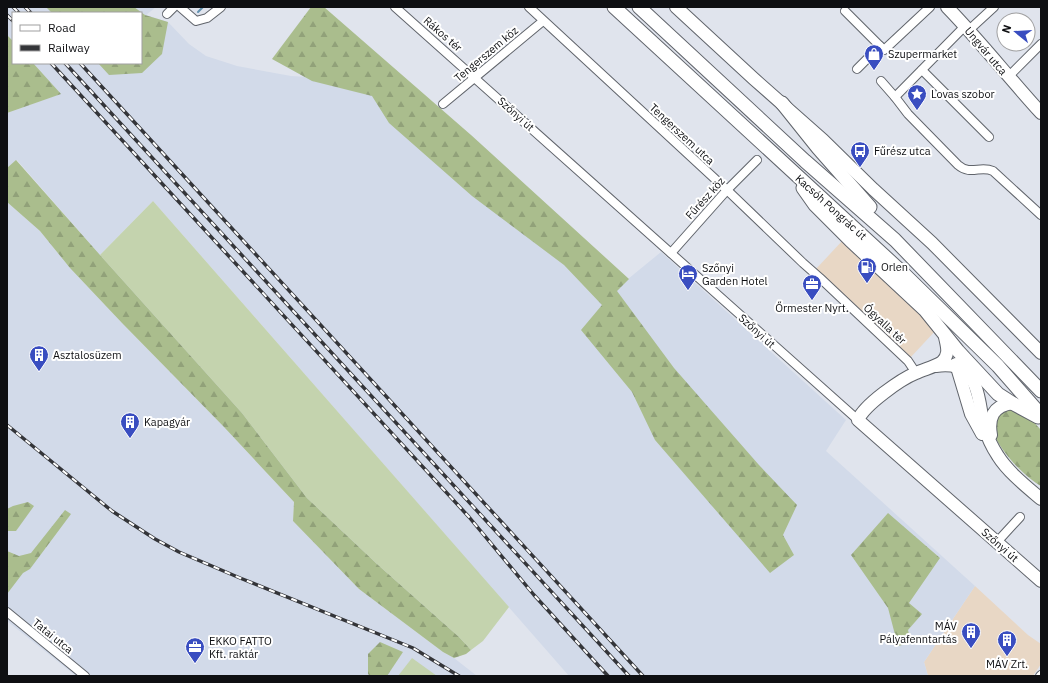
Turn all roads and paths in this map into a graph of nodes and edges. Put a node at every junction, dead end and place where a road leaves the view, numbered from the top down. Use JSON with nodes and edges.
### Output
{"nodes":[{"id":1,"x":174,"y":7,"type":"edge"},
{"id":2,"x":180,"y":7,"type":"edge"},
{"id":3,"x":221,"y":7,"type":"edge"},
{"id":4,"x":396,"y":7,"type":"edge"},
{"id":5,"x":529,"y":7,"type":"edge"},
{"id":6,"x":614,"y":7,"type":"edge"},
{"id":7,"x":639,"y":7,"type":"edge"},
{"id":8,"x":676,"y":7,"type":"edge"},
{"id":9,"x":930,"y":7,"type":"edge"},
{"id":10,"x":947,"y":7,"type":"edge"},
{"id":11,"x":994,"y":7,"type":"edge"},
{"id":12,"x":845,"y":10,"type":"dead end"},
{"id":13,"x":167,"y":14,"type":"dead end"},
{"id":14,"x":543,"y":21,"type":"junction"},
{"id":15,"x":967,"y":28,"type":"junction"},
{"id":16,"x":1041,"y":44,"type":"edge"},
{"id":17,"x":880,"y":46,"type":"junction"},
{"id":18,"x":857,"y":69,"type":"dead end"},
{"id":19,"x":922,"y":70,"type":"junction"},
{"id":20,"x":1008,"y":77,"type":"junction"},
{"id":21,"x":476,"y":78,"type":"junction"},
{"id":22,"x":881,"y":81,"type":"dead end"},
{"id":23,"x":895,"y":97,"type":"junction"},
{"id":24,"x":782,"y":103,"type":"junction"},
{"id":25,"x":443,"y":104,"type":"dead end"},
{"id":26,"x":1041,"y":113,"type":"edge"},
{"id":27,"x":989,"y":137,"type":"dead end"},
{"id":28,"x":757,"y":160,"type":"dead end"},
{"id":29,"x":790,"y":169,"type":"junction"},
{"id":30,"x":727,"y":190,"type":"junction"},
{"id":31,"x":1041,"y":215,"type":"edge"},
{"id":32,"x":895,"y":240,"type":"junction"},
{"id":33,"x":671,"y":253,"type":"junction"},
{"id":34,"x":820,"y":278,"type":"joint"},
{"id":35,"x":1023,"y":335,"type":"junction"},
{"id":36,"x":945,"y":336,"type":"junction"},
{"id":37,"x":1041,"y":353,"type":"edge"},
{"id":38,"x":1041,"y":357,"type":"edge"},
{"id":39,"x":936,"y":366,"type":"junction"},
{"id":40,"x":957,"y":367,"type":"junction"},
{"id":41,"x":918,"y":372,"type":"junction"},
{"id":42,"x":962,"y":385,"type":"junction"},
{"id":43,"x":1041,"y":391,"type":"edge"},
{"id":44,"x":1012,"y":403,"type":"junction"},
{"id":45,"x":1041,"y":414,"type":"edge"},
{"id":46,"x":1041,"y":418,"type":"edge"},
{"id":47,"x":858,"y":420,"type":"junction"},
{"id":48,"x":996,"y":451,"type":"junction"},
{"id":49,"x":1041,"y":499,"type":"edge"},
{"id":50,"x":1020,"y":517,"type":"dead end"},
{"id":51,"x":997,"y":542,"type":"junction"},
{"id":52,"x":1041,"y":581,"type":"edge"},
{"id":53,"x":7,"y":612,"type":"edge"},
{"id":54,"x":85,"y":676,"type":"edge"}],
"edges":[{"from":1,"to":13,"type":"street"},
{"from":2,"to":3,"type":"street"},
{"from":4,"to":21,"type":"street","name":"Rákos tér"},
{"from":5,"to":14,"type":"street","name":"Tengerszem utca"},
{"from":6,"to":29,"type":"main road","name":"Kacsóh Pongrác út"},
{"from":7,"to":32,"type":"main road","name":"Kacsóh Pongrác út"},
{"from":8,"to":24,"type":"street"},
{"from":9,"to":17,"type":"street"},
{"from":10,"to":15,"type":"street","name":"Ungvár utca"},
{"from":11,"to":15,"type":"street"},
{"from":12,"to":17,"type":"street"},
{"from":14,"to":21,"type":"street","name":"Tengerszem köz"},
{"from":14,"to":30,"type":"street","name":"Tengerszem utca"},
{"from":15,"to":19,"type":"street"},
{"from":15,"to":20,"type":"street","name":"Ungvár utca"},
{"from":16,"to":20,"type":"street"},
{"from":17,"to":18,"type":"street"},
{"from":19,"to":23,"type":"street"},
{"from":19,"to":27,"type":"street"},
{"from":20,"to":26,"type":"street","name":"Ungvár utca"},
{"from":21,"to":25,"type":"street","name":"Tengerszem köz"},
{"from":21,"to":33,"type":"street","name":"Szőnyi út"},
{"from":22,"to":23,"type":"street"},
{"from":23,"to":31,"type":"street"},
{"from":24,"to":32,"type":"main road"},
{"from":24,"to":35,"type":"street"},
{"from":28,"to":30,"type":"street","name":"Fűrész köz"},
{"from":29,"to":36,"type":"main road"},
{"from":29,"to":45,"type":"main road","name":"Kacsóh Pongrác út"},
{"from":30,"to":33,"type":"street","name":"Fűrész köz"},
{"from":30,"to":34,"type":"street","name":"Tengerszem utca"},
{"from":32,"to":43,"type":"main road","name":"Kacsóh Pongrác út"},
{"from":33,"to":47,"type":"street","name":"Szőnyi út"},
{"from":34,"to":41,"type":"street","name":"Ógyalla tér"},
{"from":35,"to":37,"type":"street"},
{"from":35,"to":38,"type":"street"},
{"from":36,"to":39,"type":"street"},
{"from":36,"to":40,"type":"street"},
{"from":36,"to":44,"type":"main road"},
{"from":39,"to":40,"type":"street"},
{"from":39,"to":41,"type":"street"},
{"from":40,"to":42,"type":"street"},
{"from":40,"to":48,"type":"street"},
{"from":41,"to":42,"type":"street"},
{"from":41,"to":47,"type":"street"},
{"from":42,"to":48,"type":"street"},
{"from":44,"to":46,"type":"main road"},
{"from":44,"to":48,"type":"street"},
{"from":47,"to":51,"type":"street","name":"Szőnyi út"},
{"from":48,"to":49,"type":"street"},
{"from":50,"to":51,"type":"street"},
{"from":51,"to":52,"type":"street","name":"Szőnyi út"},
{"from":53,"to":54,"type":"street","name":"Tatai utca"}]}
